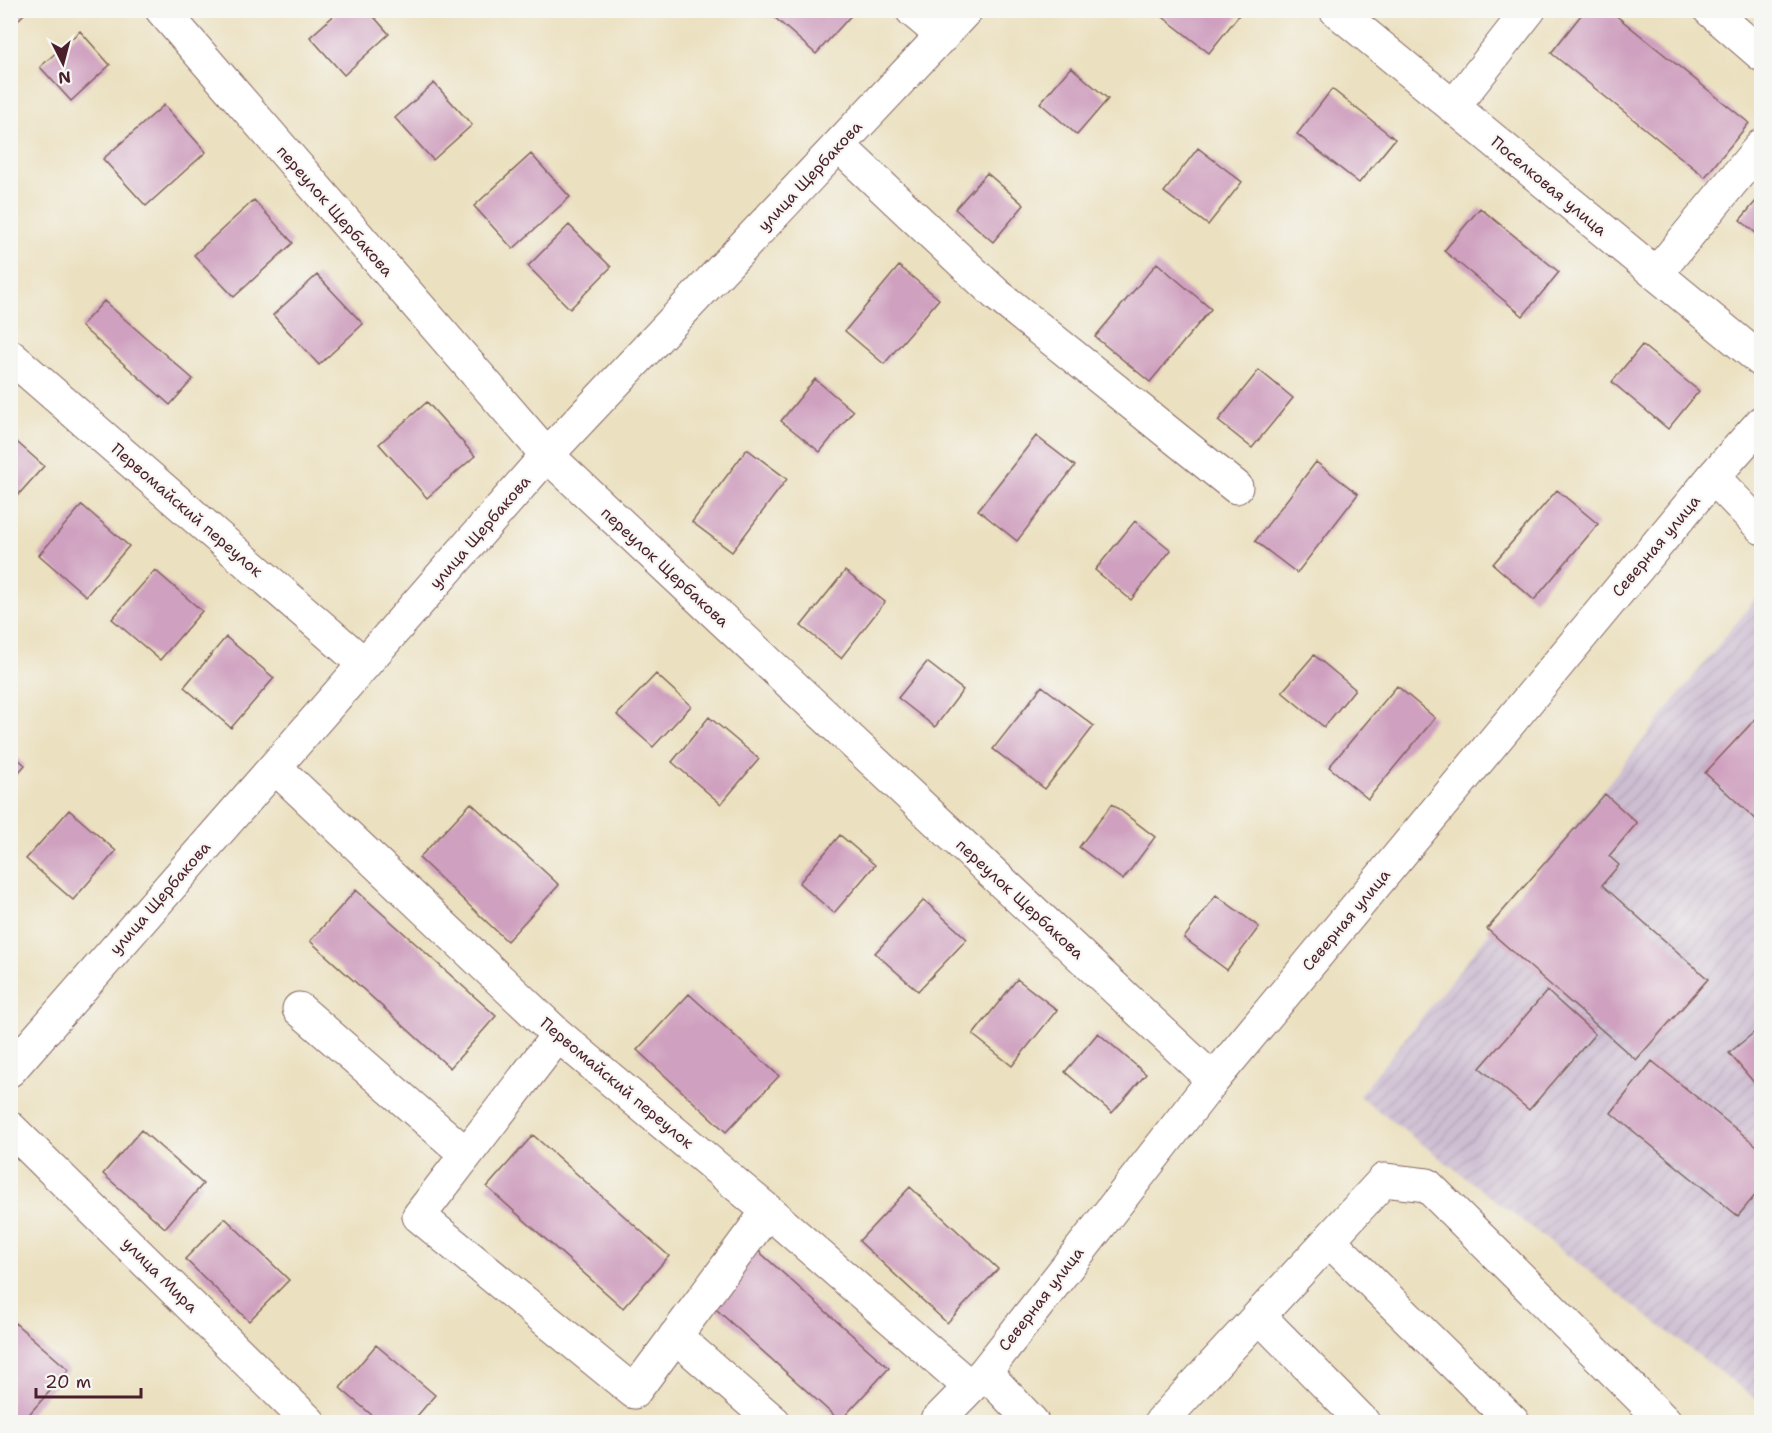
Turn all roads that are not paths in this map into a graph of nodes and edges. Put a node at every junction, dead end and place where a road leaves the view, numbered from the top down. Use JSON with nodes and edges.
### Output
{"nodes":[{"id":1,"x":162,"y":10,"type":"edge"},
{"id":2,"x":912,"y":10,"type":"edge"},
{"id":3,"x":966,"y":10,"type":"edge"},
{"id":4,"x":1336,"y":10,"type":"edge"},
{"id":5,"x":1529,"y":10,"type":"edge"},
{"id":6,"x":1710,"y":10,"type":"edge"},
{"id":7,"x":943,"y":36,"type":"junction"},
{"id":8,"x":1761,"y":55,"type":"edge"},
{"id":9,"x":1453,"y":107,"type":"junction"},
{"id":10,"x":1761,"y":144,"type":"edge"},
{"id":11,"x":839,"y":146,"type":"junction"},
{"id":12,"x":1656,"y":274,"type":"junction"},
{"id":13,"x":10,"y":356,"type":"edge"},
{"id":14,"x":1761,"y":361,"type":"edge"},
{"id":15,"x":1761,"y":422,"type":"edge"},
{"id":16,"x":547,"y":455,"type":"junction"},
{"id":17,"x":1713,"y":477,"type":"junction"},
{"id":18,"x":1236,"y":487,"type":"dead end"},
{"id":19,"x":1761,"y":528,"type":"edge"},
{"id":20,"x":364,"y":664,"type":"junction"},
{"id":21,"x":275,"y":767,"type":"junction"},
{"id":22,"x":299,"y":1008,"type":"dead end"},
{"id":23,"x":558,"y":1035,"type":"junction"},
{"id":24,"x":10,"y":1070,"type":"edge"},
{"id":25,"x":1213,"y":1080,"type":"junction"},
{"id":26,"x":10,"y":1128,"type":"edge"},
{"id":27,"x":466,"y":1154,"type":"junction"},
{"id":28,"x":768,"y":1211,"type":"junction"},
{"id":29,"x":1329,"y":1240,"type":"junction"},
{"id":30,"x":1259,"y":1316,"type":"junction"},
{"id":31,"x":675,"y":1336,"type":"junction"},
{"id":32,"x":977,"y":1379,"type":"junction"},
{"id":33,"x":1170,"y":1419,"type":"edge"},
{"id":34,"x":309,"y":1422,"type":"edge"},
{"id":35,"x":774,"y":1422,"type":"edge"},
{"id":36,"x":936,"y":1422,"type":"edge"},
{"id":37,"x":1032,"y":1422,"type":"edge"},
{"id":38,"x":1363,"y":1422,"type":"edge"},
{"id":39,"x":1513,"y":1422,"type":"edge"},
{"id":40,"x":1665,"y":1422,"type":"edge"}],
"edges":[{"from":1,"to":16,"type":"street","name":"переулок Щербакова"},
{"from":2,"to":7,"type":"street"},
{"from":3,"to":7,"type":"street","name":"улица Щербакова"},
{"from":4,"to":9,"type":"street","name":"Поселковая улица"},
{"from":5,"to":9,"type":"street"},
{"from":6,"to":8,"type":"street"},
{"from":7,"to":11,"type":"street","name":"улица Щербакова"},
{"from":9,"to":12,"type":"street","name":"Поселковая улица"},
{"from":10,"to":12,"type":"street"},
{"from":11,"to":16,"type":"street","name":"улица Щербакова"},
{"from":11,"to":18,"type":"street"},
{"from":12,"to":14,"type":"street","name":"Поселковая улица"},
{"from":13,"to":20,"type":"street","name":"Первомайский переулок"},
{"from":15,"to":17,"type":"street","name":"Северная улица"},
{"from":16,"to":20,"type":"street","name":"улица Щербакова"},
{"from":16,"to":25,"type":"street","name":"переулок Щербакова"},
{"from":17,"to":19,"type":"street"},
{"from":17,"to":25,"type":"street","name":"Северная улица"},
{"from":20,"to":21,"type":"street","name":"улица Щербакова"},
{"from":21,"to":23,"type":"street","name":"Первомайский переулок"},
{"from":21,"to":24,"type":"street","name":"улица Щербакова"},
{"from":22,"to":27,"type":"street"},
{"from":23,"to":27,"type":"street"},
{"from":23,"to":28,"type":"street","name":"Первомайский переулок"},
{"from":25,"to":32,"type":"street","name":"Северная улица"},
{"from":26,"to":34,"type":"street","name":"улица Мира"},
{"from":27,"to":31,"type":"street"},
{"from":28,"to":31,"type":"street"},
{"from":28,"to":32,"type":"street","name":"Первомайский переулок"},
{"from":29,"to":30,"type":"street"},
{"from":29,"to":39,"type":"street"},
{"from":29,"to":40,"type":"street"},
{"from":30,"to":33,"type":"street"},
{"from":30,"to":38,"type":"street"},
{"from":31,"to":35,"type":"street"},
{"from":32,"to":36,"type":"street","name":"Северная улица"},
{"from":32,"to":37,"type":"street","name":"Первомайский переулок"}]}
